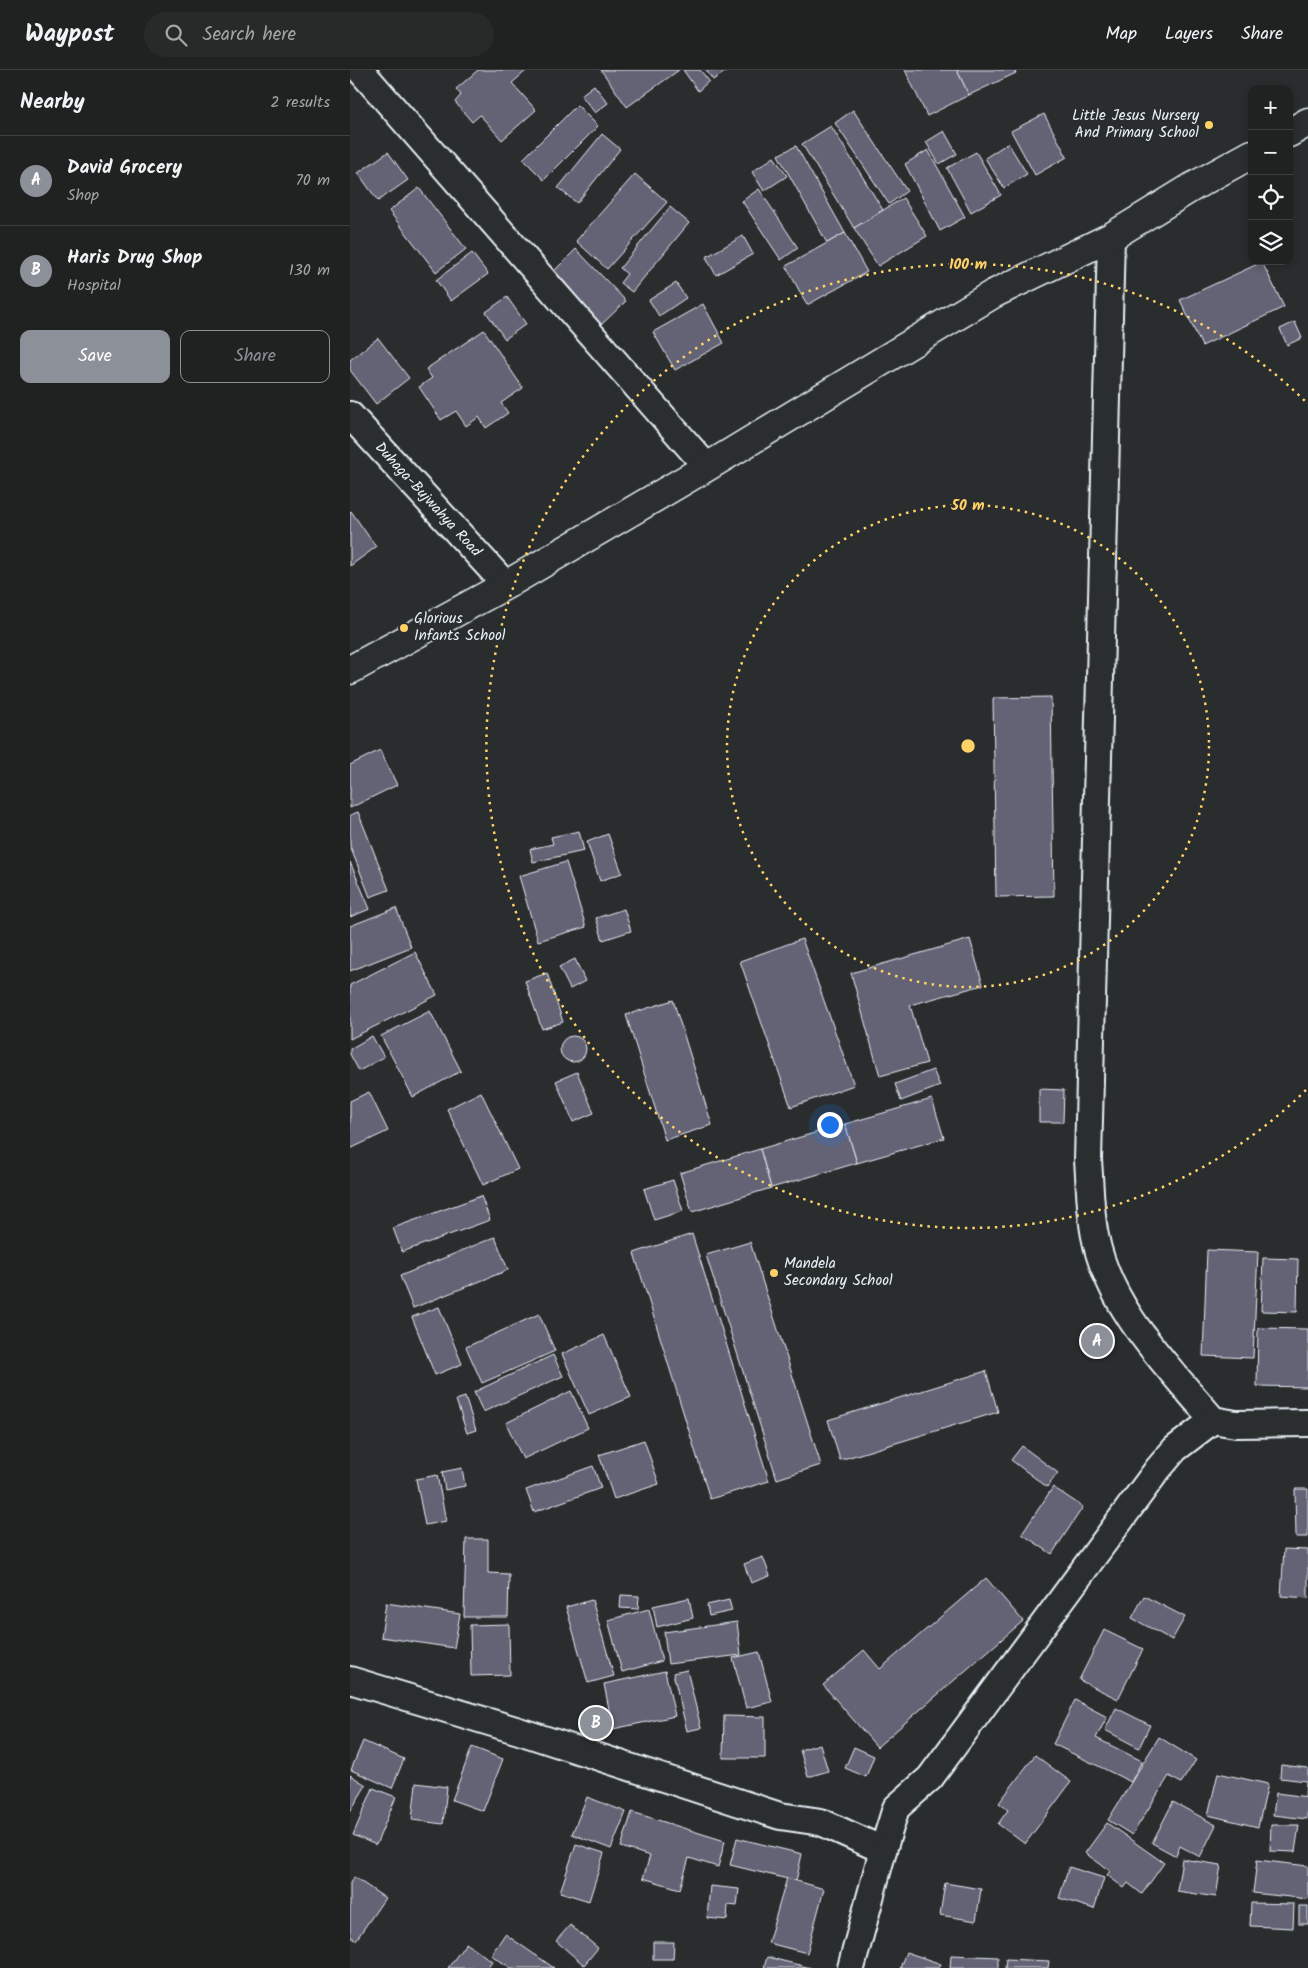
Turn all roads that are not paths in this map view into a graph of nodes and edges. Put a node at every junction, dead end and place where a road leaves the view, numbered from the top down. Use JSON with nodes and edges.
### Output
{"nodes":[{"id":1,"x":360,"y":70,"type":"edge"},
{"id":2,"x":1308,"y":122,"type":"edge"},
{"id":3,"x":1293,"y":131,"type":"edge"},
{"id":4,"x":1248,"y":156,"type":"edge"},
{"id":5,"x":1111,"y":238,"type":"junction"},
{"id":6,"x":350,"y":414,"type":"edge"},
{"id":7,"x":707,"y":467,"type":"junction"},
{"id":8,"x":506,"y":584,"type":"junction"},
{"id":9,"x":350,"y":670,"type":"edge"},
{"id":10,"x":1213,"y":1420,"type":"junction"},
{"id":11,"x":1308,"y":1423,"type":"edge"},
{"id":12,"x":350,"y":1680,"type":"edge"},
{"id":13,"x":883,"y":1850,"type":"junction"},
{"id":14,"x":850,"y":1968,"type":"edge"}],
"edges":[{"from":1,"to":7,"type":"street"},
{"from":2,"to":3,"type":"street"},
{"from":4,"to":5,"type":"street"},
{"from":5,"to":7,"type":"street"},
{"from":5,"to":10,"type":"street"},
{"from":6,"to":8,"type":"street","name":"Duhaga-Bujwahya Road"},
{"from":7,"to":8,"type":"street"},
{"from":8,"to":9,"type":"street"},
{"from":10,"to":11,"type":"street"},
{"from":10,"to":13,"type":"street"},
{"from":12,"to":13,"type":"street"},
{"from":13,"to":14,"type":"street"}]}
